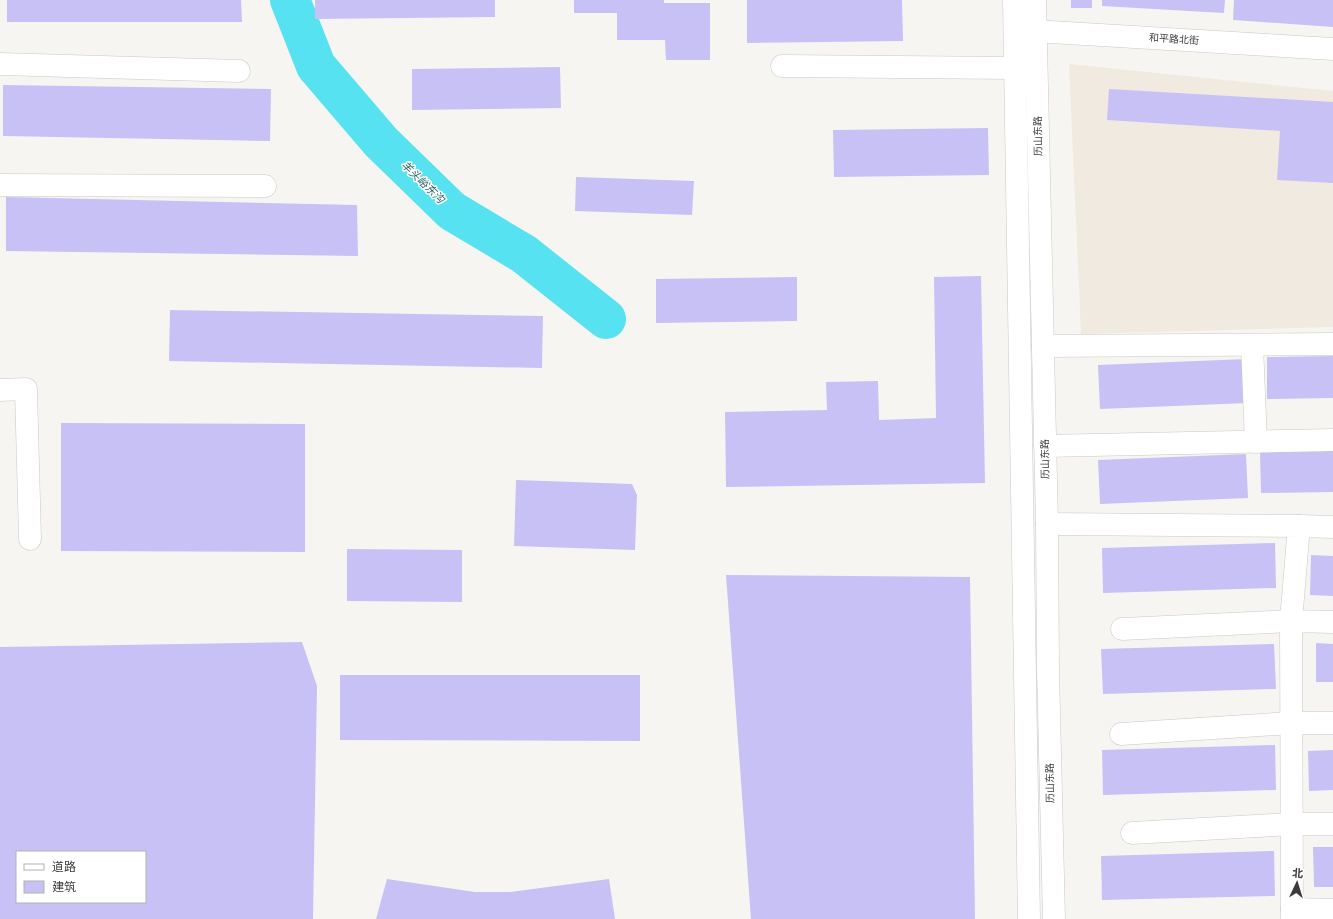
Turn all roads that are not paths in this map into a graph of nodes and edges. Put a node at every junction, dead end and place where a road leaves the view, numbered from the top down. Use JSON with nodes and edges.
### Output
{"nodes":[{"id":1,"x":1014,"y":0,"type":"edge"},
{"id":2,"x":1036,"y":0,"type":"edge"},
{"id":3,"x":1015,"y":30,"type":"junction"},
{"id":4,"x":1036,"y":30,"type":"junction"},
{"id":5,"x":1333,"y":49,"type":"edge"},
{"id":6,"x":0,"y":64,"type":"edge"},
{"id":7,"x":782,"y":66,"type":"dead end"},
{"id":8,"x":1015,"y":68,"type":"junction"},
{"id":9,"x":239,"y":71,"type":"dead end"},
{"id":10,"x":0,"y":185,"type":"edge"},
{"id":11,"x":265,"y":186,"type":"dead end"},
{"id":12,"x":1252,"y":344,"type":"junction"},
{"id":13,"x":1333,"y":344,"type":"edge"},
{"id":14,"x":1043,"y":346,"type":"junction"},
{"id":15,"x":0,"y":390,"type":"edge"},
{"id":16,"x":1333,"y":440,"type":"edge"},
{"id":17,"x":1256,"y":442,"type":"junction"},
{"id":18,"x":1045,"y":446,"type":"junction"},
{"id":19,"x":1047,"y":524,"type":"junction"},
{"id":20,"x":1299,"y":526,"type":"junction"},
{"id":21,"x":1333,"y":527,"type":"edge"},
{"id":22,"x":30,"y":539,"type":"dead end"},
{"id":23,"x":1291,"y":621,"type":"junction"},
{"id":24,"x":1333,"y":622,"type":"edge"},
{"id":25,"x":1122,"y":629,"type":"dead end"},
{"id":26,"x":1291,"y":723,"type":"junction"},
{"id":27,"x":1333,"y":723,"type":"edge"},
{"id":28,"x":1121,"y":734,"type":"dead end"},
{"id":29,"x":1292,"y":824,"type":"junction"},
{"id":30,"x":1333,"y":824,"type":"edge"},
{"id":31,"x":1132,"y":833,"type":"dead end"},
{"id":32,"x":1333,"y":910,"type":"edge"},
{"id":33,"x":1292,"y":914,"type":"edge"},
{"id":34,"x":1029,"y":919,"type":"edge"},
{"id":35,"x":1054,"y":919,"type":"edge"}],
"edges":[{"from":1,"to":3,"type":"street"},
{"from":2,"to":4,"type":"street","name":"历山东路"},
{"from":3,"to":4,"type":"street","name":"和平路北街"},
{"from":3,"to":8,"type":"street"},
{"from":4,"to":5,"type":"street","name":"和平路北街"},
{"from":4,"to":14,"type":"street","name":"历山东路"},
{"from":6,"to":9,"type":"street"},
{"from":7,"to":8,"type":"street"},
{"from":8,"to":34,"type":"street"},
{"from":10,"to":11,"type":"street"},
{"from":12,"to":13,"type":"street"},
{"from":12,"to":14,"type":"street"},
{"from":12,"to":17,"type":"street"},
{"from":14,"to":18,"type":"street","name":"历山东路"},
{"from":15,"to":22,"type":"street"},
{"from":16,"to":17,"type":"street"},
{"from":17,"to":18,"type":"street"},
{"from":18,"to":19,"type":"street","name":"历山东路"},
{"from":19,"to":20,"type":"street"},
{"from":19,"to":35,"type":"street","name":"历山东路"},
{"from":20,"to":21,"type":"street"},
{"from":20,"to":23,"type":"street"},
{"from":23,"to":24,"type":"street"},
{"from":23,"to":25,"type":"street"},
{"from":23,"to":26,"type":"street"},
{"from":26,"to":27,"type":"street"},
{"from":26,"to":28,"type":"street"},
{"from":26,"to":29,"type":"street"},
{"from":29,"to":30,"type":"street"},
{"from":29,"to":31,"type":"street"},
{"from":29,"to":33,"type":"street"},
{"from":32,"to":33,"type":"street"}]}
